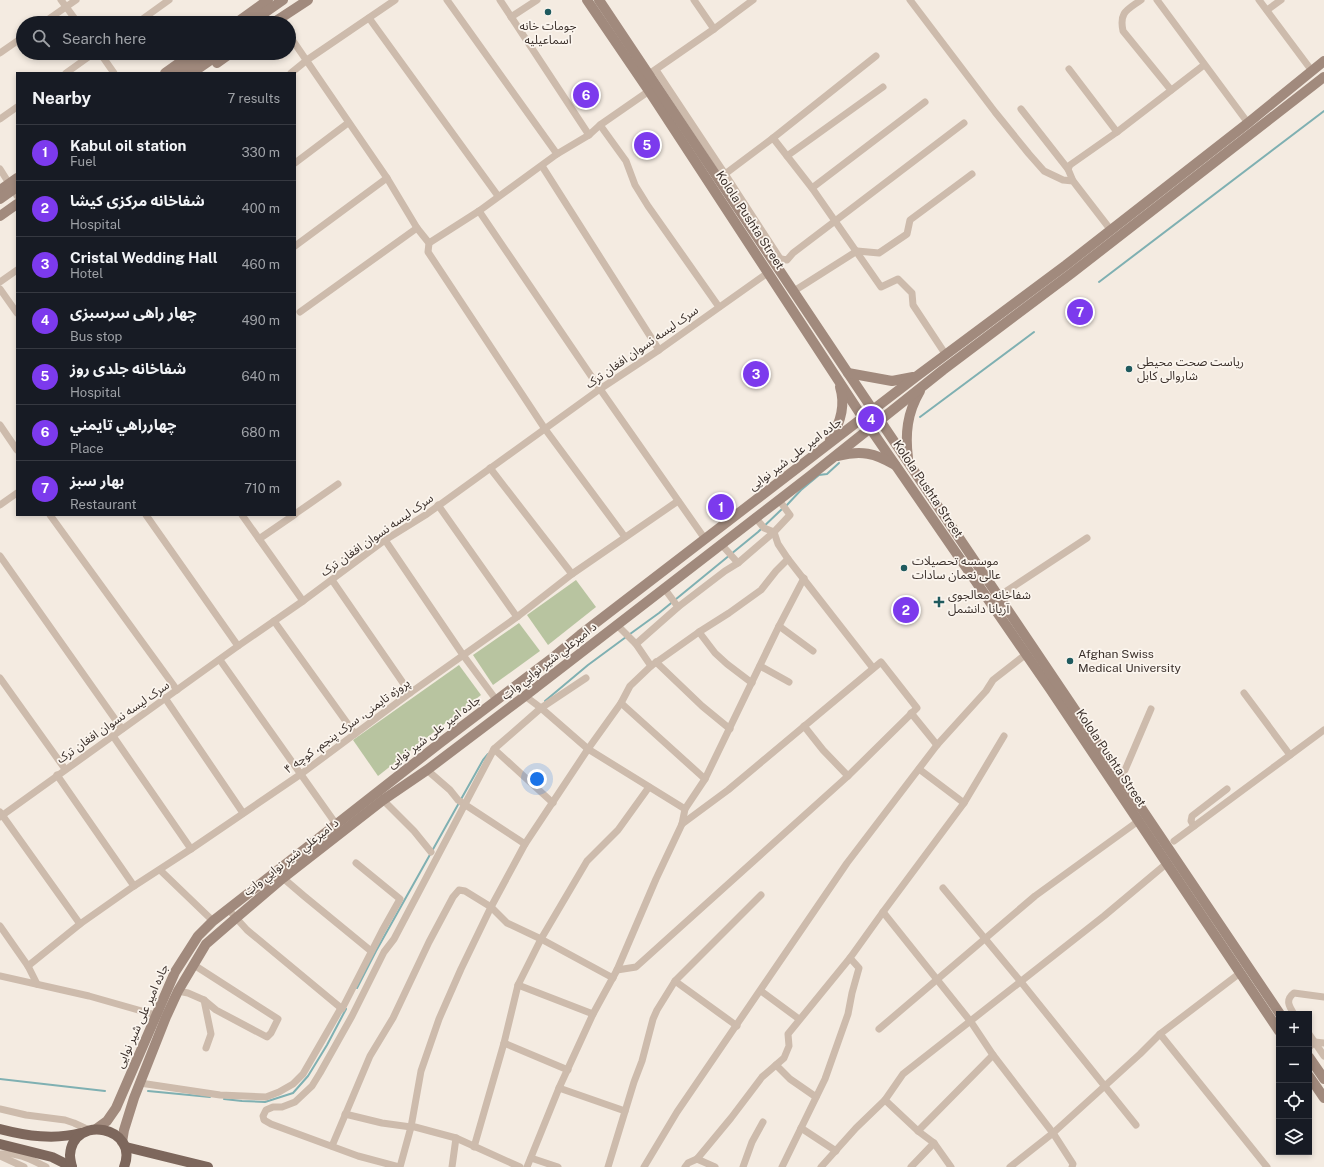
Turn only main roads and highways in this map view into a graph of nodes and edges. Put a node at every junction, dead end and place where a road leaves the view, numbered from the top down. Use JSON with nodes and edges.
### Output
{"nodes":[{"id":1,"x":283,"y":0,"type":"edge"},
{"id":2,"x":298,"y":0,"type":"edge"},
{"id":3,"x":308,"y":0,"type":"edge"},
{"id":4,"x":587,"y":0,"type":"edge"},
{"id":5,"x":599,"y":0,"type":"edge"},
{"id":6,"x":271,"y":12,"type":"edge"},
{"id":7,"x":258,"y":16,"type":"edge"},
{"id":8,"x":183,"y":60,"type":"edge"},
{"id":9,"x":198,"y":60,"type":"edge"},
{"id":10,"x":211,"y":60,"type":"edge"},
{"id":11,"x":221,"y":60,"type":"edge"},
{"id":12,"x":1324,"y":61,"type":"edge"},
{"id":13,"x":166,"y":72,"type":"edge"},
{"id":14,"x":180,"y":72,"type":"edge"},
{"id":15,"x":193,"y":72,"type":"edge"},
{"id":16,"x":203,"y":72,"type":"edge"},
{"id":17,"x":1324,"y":77,"type":"edge"},
{"id":18,"x":1204,"y":164,"type":"junction"},
{"id":19,"x":1177,"y":184,"type":"junction"},
{"id":20,"x":15,"y":188,"type":"edge"},
{"id":21,"x":0,"y":190,"type":"edge"},
{"id":22,"x":0,"y":199,"type":"edge"},
{"id":23,"x":16,"y":205,"type":"edge"},
{"id":24,"x":0,"y":209,"type":"edge"},
{"id":25,"x":0,"y":216,"type":"edge"},
{"id":26,"x":848,"y":373,"type":"junction"},
{"id":27,"x":917,"y":376,"type":"junction"},
{"id":28,"x":838,"y":380,"type":"junction"},
{"id":29,"x":924,"y":385,"type":"junction"},
{"id":30,"x":874,"y":410,"type":"junction"},
{"id":31,"x":863,"y":418,"type":"junction"},
{"id":32,"x":880,"y":420,"type":"junction"},
{"id":33,"x":870,"y":428,"type":"junction"},
{"id":34,"x":826,"y":447,"type":"junction"},
{"id":35,"x":834,"y":457,"type":"junction"},
{"id":36,"x":909,"y":462,"type":"junction"},
{"id":37,"x":898,"y":468,"type":"junction"},
{"id":38,"x":1218,"y":932,"type":"junction"},
{"id":39,"x":1278,"y":1011,"type":"edge"},
{"id":40,"x":1276,"y":1027,"type":"edge"},
{"id":41,"x":1312,"y":1061,"type":"edge"},
{"id":42,"x":1324,"y":1079,"type":"edge"},
{"id":43,"x":1312,"y":1080,"type":"edge"},
{"id":44,"x":1324,"y":1098,"type":"edge"},
{"id":45,"x":0,"y":1129,"type":"edge"},
{"id":46,"x":89,"y":1131,"type":"junction"},
{"id":47,"x":0,"y":1144,"type":"edge"},
{"id":48,"x":124,"y":1145,"type":"junction"},
{"id":49,"x":72,"y":1167,"type":"edge"},
{"id":50,"x":124,"y":1167,"type":"edge"},
{"id":51,"x":208,"y":1167,"type":"edge"}],
"edges":[{"from":1,"to":6,"type":"main road"},
{"from":2,"to":6,"type":"main road"},
{"from":3,"to":6,"type":"main road"},
{"from":4,"to":28,"type":"main road","name":"Kolola Pushta Street"},
{"from":5,"to":26,"type":"main road"},
{"from":6,"to":7,"type":"main road"},
{"from":8,"to":13,"type":"main road"},
{"from":9,"to":14,"type":"main road"},
{"from":10,"to":15,"type":"main road"},
{"from":11,"to":16,"type":"main road"},
{"from":12,"to":18,"type":"main road"},
{"from":17,"to":18,"type":"main road"},
{"from":18,"to":19,"type":"main road"},
{"from":19,"to":27,"type":"main road","name":"جاده امیر علی شیر نوایی"},
{"from":19,"to":29,"type":"main road","name":"د امیرعلي شیر نوايي واټ"},
{"from":20,"to":21,"type":"main road"},
{"from":20,"to":22,"type":"main road"},
{"from":20,"to":24,"type":"main road"},
{"from":23,"to":25,"type":"main road"},
{"from":26,"to":27,"type":"main road"},
{"from":26,"to":30,"type":"main road"},
{"from":27,"to":30,"type":"main road","name":"جاده امیر علی شیر نوایی"},
{"from":28,"to":31,"type":"main road","name":"Kolola Pushta Street"},
{"from":28,"to":34,"type":"main road"},
{"from":29,"to":32,"type":"main road","name":"د امیرعلي شیر نوايي واټ"},
{"from":29,"to":36,"type":"main road"},
{"from":30,"to":31,"type":"main road","name":"جاده امیر علی شیر نوایی"},
{"from":30,"to":32,"type":"main road"},
{"from":31,"to":33,"type":"main road","name":"Kolola Pushta Street"},
{"from":31,"to":34,"type":"main road","name":"جاده امیر علی شیر نوایی"},
{"from":32,"to":33,"type":"main road","name":"د امیرعلي شیر نوايي واټ"},
{"from":32,"to":36,"type":"main road"},
{"from":33,"to":35,"type":"main road","name":"د امیرعلي شیر نوايي واټ"},
{"from":33,"to":37,"type":"main road","name":"Kolola Pushta Street"},
{"from":34,"to":46,"type":"main road","name":"جاده امیر علی شیر نوایی"},
{"from":35,"to":37,"type":"main road"},
{"from":35,"to":48,"type":"main road","name":"د امیرعلي شیر نوايي واټ"},
{"from":36,"to":38,"type":"main road"},
{"from":37,"to":38,"type":"main road","name":"Kolola Pushta Street"},
{"from":38,"to":39,"type":"main road"},
{"from":38,"to":40,"type":"main road","name":"Kolola Pushta Street"},
{"from":41,"to":42,"type":"main road"},
{"from":43,"to":44,"type":"main road"},
{"from":45,"to":46,"type":"main road"},
{"from":46,"to":48,"type":"main road"},
{"from":46,"to":49,"type":"main road"},
{"from":47,"to":49,"type":"main road"},
{"from":48,"to":50,"type":"main road"},
{"from":48,"to":51,"type":"main road"}]}
